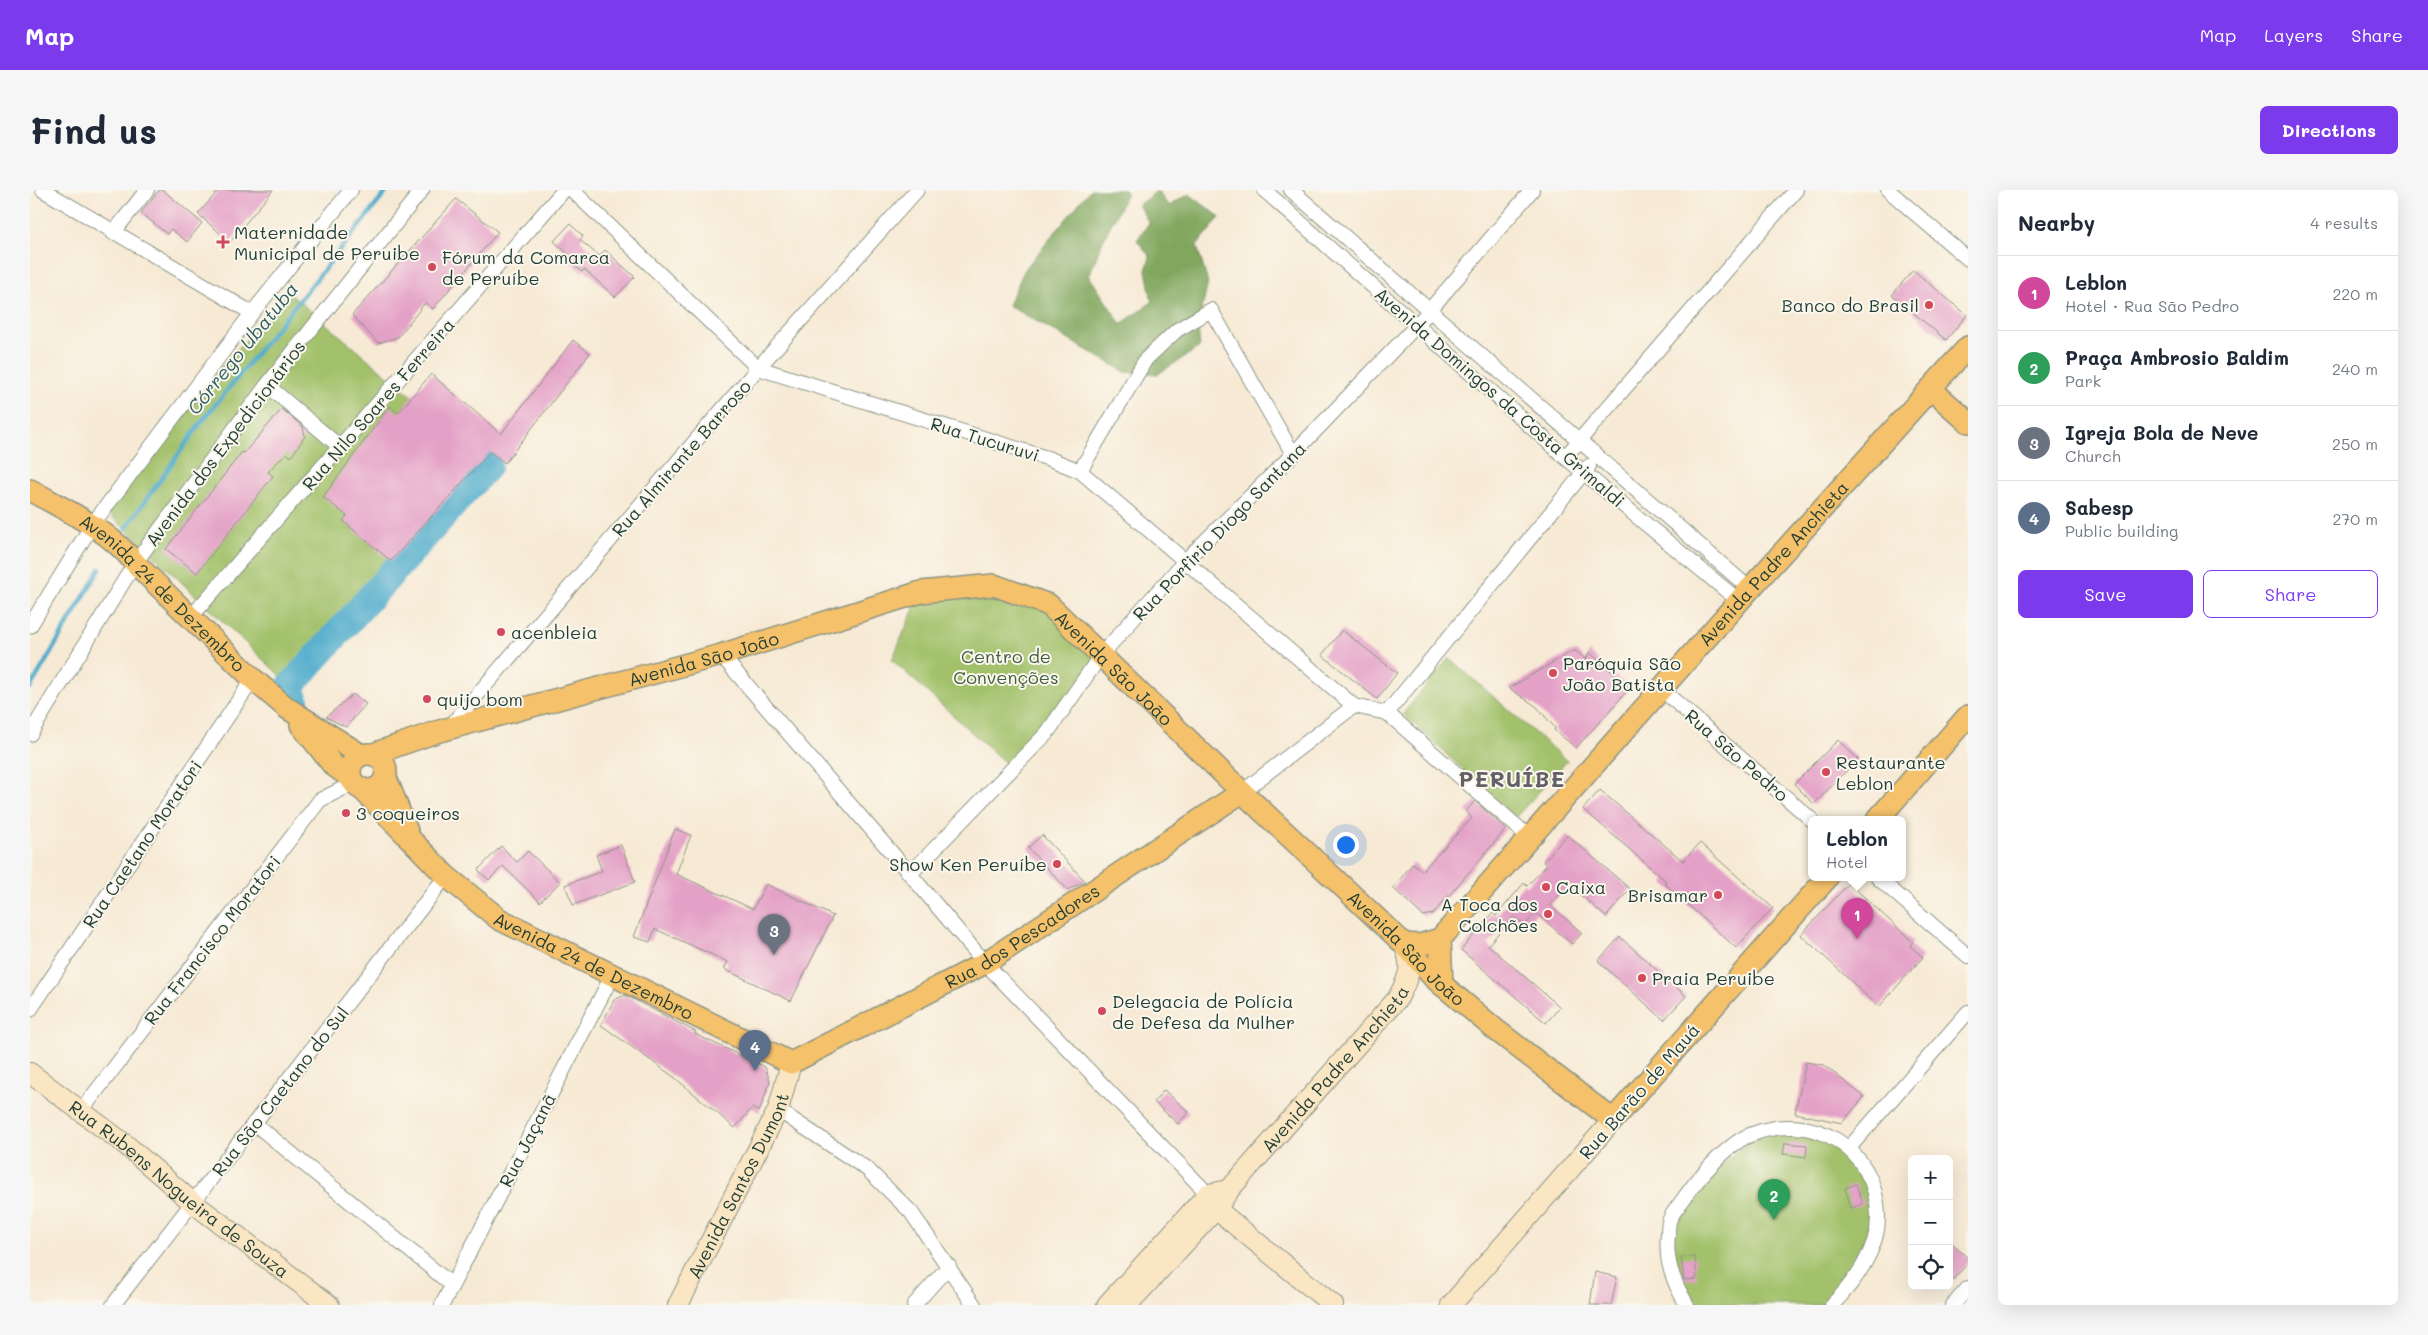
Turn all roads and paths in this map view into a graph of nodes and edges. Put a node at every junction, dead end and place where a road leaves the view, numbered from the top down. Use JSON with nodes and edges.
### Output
{"nodes":[{"id":1,"x":43,"y":190,"type":"edge"},
{"id":2,"x":147,"y":190,"type":"edge"},
{"id":3,"x":351,"y":190,"type":"edge"},
{"id":4,"x":422,"y":190,"type":"edge"},
{"id":5,"x":564,"y":190,"type":"edge"},
{"id":6,"x":572,"y":190,"type":"edge"},
{"id":7,"x":917,"y":190,"type":"edge"},
{"id":8,"x":1291,"y":190,"type":"edge"},
{"id":9,"x":1532,"y":190,"type":"edge"},
{"id":10,"x":1796,"y":190,"type":"edge"},
{"id":11,"x":1888,"y":190,"type":"edge"},
{"id":12,"x":1271,"y":192,"type":"edge"},
{"id":13,"x":113,"y":233,"type":"junction"},
{"id":14,"x":1968,"y":259,"type":"edge"},
{"id":15,"x":1430,"y":310,"type":"junction"},
{"id":16,"x":252,"y":313,"type":"junction"},
{"id":17,"x":1417,"y":325,"type":"junction"},
{"id":18,"x":1968,"y":347,"type":"edge"},
{"id":19,"x":758,"y":368,"type":"junction"},
{"id":20,"x":267,"y":385,"type":"junction"},
{"id":21,"x":1931,"y":389,"type":"junction"},
{"id":22,"x":1968,"y":422,"type":"edge"},
{"id":23,"x":1578,"y":442,"type":"junction"},
{"id":24,"x":340,"y":447,"type":"junction"},
{"id":25,"x":1293,"y":454,"type":"junction"},
{"id":26,"x":1565,"y":457,"type":"junction"},
{"id":27,"x":1597,"y":458,"type":"junction"},
{"id":28,"x":1080,"y":471,"type":"junction"},
{"id":29,"x":1583,"y":472,"type":"junction"},
{"id":30,"x":30,"y":490,"type":"edge"},
{"id":31,"x":92,"y":525,"type":"junction"},
{"id":32,"x":1186,"y":560,"type":"junction"},
{"id":33,"x":135,"y":563,"type":"junction"},
{"id":34,"x":1744,"y":595,"type":"junction"},
{"id":35,"x":191,"y":618,"type":"junction"},
{"id":36,"x":30,"y":626,"type":"edge"},
{"id":37,"x":1101,"y":655,"type":"junction"},
{"id":38,"x":721,"y":656,"type":"junction"},
{"id":39,"x":253,"y":679,"type":"junction"},
{"id":40,"x":1661,"y":689,"type":"junction"},
{"id":41,"x":1354,"y":706,"type":"junction"},
{"id":42,"x":287,"y":708,"type":"junction"},
{"id":43,"x":1387,"y":713,"type":"junction"},
{"id":44,"x":1968,"y":716,"type":"edge"},
{"id":45,"x":442,"y":730,"type":"junction"},
{"id":46,"x":30,"y":734,"type":"edge"},
{"id":47,"x":367,"y":754,"type":"junction"},
{"id":48,"x":386,"y":775,"type":"junction"},
{"id":49,"x":355,"y":783,"type":"junction"},
{"id":50,"x":1242,"y":792,"type":"junction"},
{"id":51,"x":1881,"y":816,"type":"edge"},
{"id":52,"x":1808,"y":817,"type":"edge"},
{"id":53,"x":1530,"y":837,"type":"junction"},
{"id":54,"x":413,"y":845,"type":"junction"},
{"id":55,"x":910,"y":874,"type":"junction"},
{"id":56,"x":446,"y":876,"type":"junction"},
{"id":57,"x":1824,"y":881,"type":"edge"},
{"id":58,"x":1881,"y":881,"type":"edge"},
{"id":59,"x":1440,"y":939,"type":"junction"},
{"id":60,"x":1404,"y":944,"type":"junction"},
{"id":61,"x":1968,"y":956,"type":"edge"},
{"id":62,"x":984,"y":964,"type":"junction"},
{"id":63,"x":613,"y":974,"type":"junction"},
{"id":64,"x":1442,"y":985,"type":"junction"},
{"id":65,"x":30,"y":1010,"type":"edge"},
{"id":66,"x":1968,"y":1012,"type":"edge"},
{"id":67,"x":791,"y":1063,"type":"junction"},
{"id":68,"x":30,"y":1073,"type":"edge"},
{"id":69,"x":778,"y":1110,"type":"junction"},
{"id":70,"x":81,"y":1111,"type":"junction"},
{"id":71,"x":1613,"y":1120,"type":"junction"},
{"id":72,"x":254,"y":1123,"type":"junction"},
{"id":73,"x":1849,"y":1148,"type":"junction"},
{"id":74,"x":1212,"y":1201,"type":"junction"},
{"id":75,"x":192,"y":1202,"type":"junction"},
{"id":76,"x":949,"y":1266,"type":"junction"},
{"id":77,"x":452,"y":1285,"type":"junction"},
{"id":78,"x":1968,"y":1288,"type":"edge"},
{"id":79,"x":1836,"y":1304,"type":"edge"},
{"id":80,"x":113,"y":1305,"type":"edge"},
{"id":81,"x":329,"y":1305,"type":"edge"},
{"id":82,"x":442,"y":1305,"type":"edge"},
{"id":83,"x":678,"y":1305,"type":"edge"},
{"id":84,"x":914,"y":1305,"type":"edge"},
{"id":85,"x":974,"y":1305,"type":"edge"},
{"id":86,"x":1107,"y":1305,"type":"edge"},
{"id":87,"x":1127,"y":1305,"type":"edge"},
{"id":88,"x":1333,"y":1305,"type":"edge"},
{"id":89,"x":1451,"y":1305,"type":"edge"},
{"id":90,"x":1687,"y":1305,"type":"edge"},
{"id":91,"x":1953,"y":1305,"type":"edge"}],
"edges":[{"from":1,"to":13,"type":"street"},
{"from":2,"to":13,"type":"street"},
{"from":3,"to":16,"type":"street"},
{"from":4,"to":20,"type":"street","name":"Avenida dos Expedicionários"},
{"from":5,"to":24,"type":"street","name":"Rua Nilo Soares Ferreira"},
{"from":6,"to":19,"type":"street","name":"Rua Tucuruvi"},
{"from":7,"to":19,"type":"street","name":"Rua Almirante Barroso"},
{"from":8,"to":15,"type":"street","name":"Avenida Domingos da Costa Grimaldi"},
{"from":9,"to":15,"type":"street","name":"Rua Porfirio Diogo Santana"},
{"from":10,"to":23,"type":"street"},
{"from":11,"to":14,"type":"street"},
{"from":12,"to":17,"type":"street","name":"Avenida Domingos da Costa Grimaldi"},
{"from":13,"to":16,"type":"street"},
{"from":15,"to":17,"type":"street","name":"Rua Porfirio Diogo Santana"},
{"from":15,"to":23,"type":"street","name":"Avenida Domingos da Costa Grimaldi"},
{"from":16,"to":31,"type":"street"},
{"from":17,"to":25,"type":"street","name":"Rua Porfirio Diogo Santana"},
{"from":17,"to":26,"type":"street","name":"Avenida Domingos da Costa Grimaldi"},
{"from":18,"to":21,"type":"main road","name":"Avenida Padre Anchieta"},
{"from":19,"to":28,"type":"street","name":"Rua Tucuruvi"},
{"from":19,"to":45,"type":"street","name":"Rua Almirante Barroso"},
{"from":20,"to":24,"type":"street"},
{"from":20,"to":33,"type":"street","name":"Avenida dos Expedicionários"},
{"from":21,"to":22,"type":"main road"},
{"from":21,"to":34,"type":"main road","name":"Avenida Padre Anchieta"},
{"from":23,"to":26,"type":"street"},
{"from":23,"to":27,"type":"street","name":"Avenida Domingos da Costa Grimaldi"},
{"from":24,"to":35,"type":"street","name":"Rua Nilo Soares Ferreira"},
{"from":25,"to":28,"type":"street"},
{"from":25,"to":32,"type":"street","name":"Rua Porfirio Diogo Santana"},
{"from":26,"to":29,"type":"street","name":"Avenida Domingos da Costa Grimaldi"},
{"from":27,"to":29,"type":"street"},
{"from":27,"to":34,"type":"street","name":"Avenida Domingos da Costa Grimaldi"},
{"from":28,"to":32,"type":"street","name":"Rua Tucuruvi"},
{"from":29,"to":34,"type":"street","name":"Avenida Domingos da Costa Grimaldi"},
{"from":29,"to":43,"type":"street"},
{"from":30,"to":31,"type":"main road","name":"Avenida 24 de Dezembro"},
{"from":31,"to":33,"type":"main road","name":"Avenida 24 de Dezembro"},
{"from":31,"to":36,"type":"street"},
{"from":32,"to":37,"type":"street","name":"Rua Porfirio Diogo Santana"},
{"from":32,"to":41,"type":"street","name":"Rua Tucuruvi"},
{"from":33,"to":35,"type":"main road","name":"Avenida 24 de Dezembro"},
{"from":33,"to":46,"type":"street","name":"Avenida dos Expedicionários"},
{"from":34,"to":40,"type":"main road","name":"Avenida Padre Anchieta"},
{"from":35,"to":39,"type":"main road","name":"Avenida 24 de Dezembro"},
{"from":37,"to":38,"type":"main road","name":"Avenida São João"},
{"from":37,"to":50,"type":"main road","name":"Avenida São João"},
{"from":37,"to":55,"type":"street","name":"Rua Porfirio Diogo Santana"},
{"from":38,"to":45,"type":"main road","name":"Avenida São João"},
{"from":38,"to":55,"type":"street"},
{"from":39,"to":42,"type":"main road","name":"Avenida 24 de Dezembro"},
{"from":39,"to":65,"type":"street","name":"Rua Caetano Moratori"},
{"from":40,"to":52,"type":"street","name":"Rua São Pedro"},
{"from":40,"to":53,"type":"main road","name":"Avenida Padre Anchieta"},
{"from":41,"to":43,"type":"street","name":"Rua Tucuruvi"},
{"from":41,"to":50,"type":"street"},
{"from":42,"to":47,"type":"main road","name":"Avenida 24 de Dezembro"},
{"from":42,"to":49,"type":"main road","name":"Avenida 24 de Dezembro"},
{"from":43,"to":53,"type":"street"},
{"from":44,"to":51,"type":"main road"},
{"from":45,"to":47,"type":"main road","name":"Avenida São João"},
{"from":45,"to":48,"type":"main road"},
{"from":47,"to":48,"type":"main road"},
{"from":47,"to":49,"type":"main road"},
{"from":48,"to":49,"type":"main road"},
{"from":48,"to":54,"type":"main road","name":"Avenida 24 de Dezembro"},
{"from":49,"to":54,"type":"main road","name":"Avenida 24 de Dezembro"},
{"from":49,"to":70,"type":"street","name":"Rua Francisco Moratori"},
{"from":50,"to":60,"type":"main road","name":"Avenida São João"},
{"from":50,"to":62,"type":"main road","name":"Rua dos Pescadores"},
{"from":53,"to":59,"type":"main road","name":"Avenida Padre Anchieta"},
{"from":54,"to":56,"type":"main road","name":"Avenida 24 de Dezembro"},
{"from":55,"to":62,"type":"street"},
{"from":56,"to":63,"type":"main road","name":"Avenida 24 de Dezembro"},
{"from":56,"to":72,"type":"street","name":"Rua São Caetano do Sul"},
{"from":57,"to":71,"type":"main road","name":"Rua Barão de Mauá"},
{"from":58,"to":61,"type":"street"},
{"from":59,"to":60,"type":"main road"},
{"from":59,"to":64,"type":"main road"},
{"from":60,"to":64,"type":"main road","name":"Avenida São João"},
{"from":60,"to":74,"type":"main road","name":"Avenida Padre Anchieta"},
{"from":62,"to":67,"type":"main road","name":"Rua dos Pescadores"},
{"from":62,"to":74,"type":"street"},
{"from":63,"to":67,"type":"main road","name":"Avenida 24 de Dezembro"},
{"from":63,"to":77,"type":"street","name":"Rua Jaçanã"},
{"from":64,"to":71,"type":"main road","name":"Avenida São João"},
{"from":66,"to":73,"type":"street"},
{"from":67,"to":69,"type":"main road","name":"Avenida Santos Dumont"},
{"from":68,"to":70,"type":"main road","name":"Rua Rubens Nogueira de Souza"},
{"from":69,"to":76,"type":"street"},
{"from":69,"to":83,"type":"main road","name":"Avenida Santos Dumont"},
{"from":70,"to":75,"type":"main road","name":"Rua Rubens Nogueira de Souza"},
{"from":71,"to":89,"type":"main road","name":"Rua Barão de Mauá"},
{"from":72,"to":75,"type":"street","name":"Rua São Caetano do Sul"},
{"from":72,"to":77,"type":"street"},
{"from":73,"to":79,"type":"street"},
{"from":73,"to":90,"type":"street"},
{"from":74,"to":86,"type":"main road","name":"Avenida Padre Anchieta"},
{"from":74,"to":87,"type":"main road","name":"Avenida Padre Anchieta"},
{"from":74,"to":88,"type":"main road"},
{"from":75,"to":80,"type":"street","name":"Rua São Caetano do Sul"},
{"from":75,"to":81,"type":"main road","name":"Rua Rubens Nogueira de Souza"},
{"from":76,"to":84,"type":"street"},
{"from":76,"to":85,"type":"street"},
{"from":77,"to":82,"type":"street","name":"Rua Jaçanã"},
{"from":78,"to":91,"type":"street"}]}
